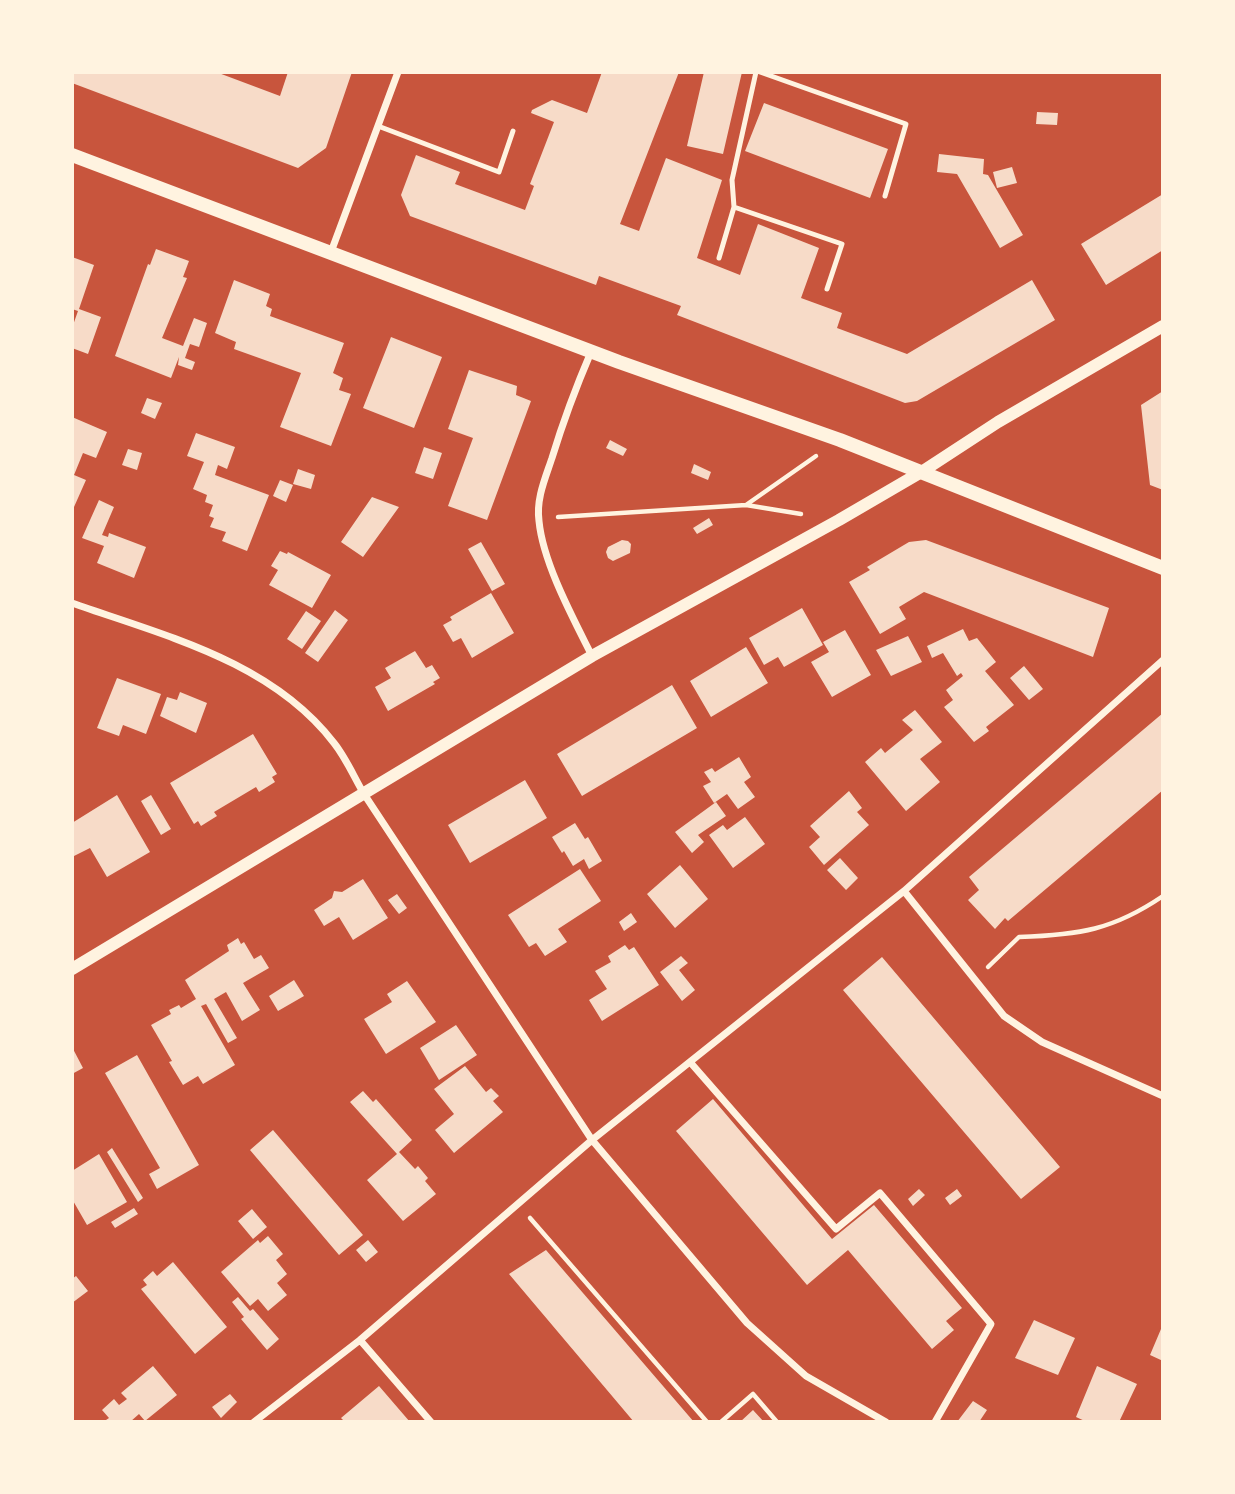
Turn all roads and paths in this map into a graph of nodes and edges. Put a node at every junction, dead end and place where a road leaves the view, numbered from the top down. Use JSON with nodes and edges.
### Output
{"nodes":[{"id":1,"x":398,"y":72,"type":"edge"},
{"id":2,"x":758,"y":72,"type":"edge"},
{"id":3,"x":378,"y":126,"type":"junction"},
{"id":4,"x":513,"y":131,"type":"dead end"},
{"id":5,"x":72,"y":155,"type":"edge"},
{"id":6,"x":885,"y":196,"type":"dead end"},
{"id":7,"x":734,"y":207,"type":"junction"},
{"id":8,"x":331,"y":252,"type":"junction"},
{"id":9,"x":719,"y":258,"type":"dead end"},
{"id":10,"x":827,"y":289,"type":"dead end"},
{"id":11,"x":1163,"y":326,"type":"edge"},
{"id":12,"x":591,"y":352,"type":"junction"},
{"id":13,"x":840,"y":440,"type":"junction"},
{"id":14,"x":923,"y":471,"type":"junction"},
{"id":15,"x":746,"y":505,"type":"junction"},
{"id":16,"x":538,"y":518,"type":"junction"},
{"id":17,"x":839,"y":520,"type":"junction"},
{"id":18,"x":1163,"y":568,"type":"edge"},
{"id":19,"x":72,"y":603,"type":"edge"},
{"id":20,"x":592,"y":656,"type":"junction"},
{"id":21,"x":1163,"y":660,"type":"edge"},
{"id":22,"x":364,"y":794,"type":"junction"},
{"id":23,"x":904,"y":891,"type":"junction"},
{"id":24,"x":1163,"y":895,"type":"edge"},
{"id":25,"x":72,"y":969,"type":"edge"},
{"id":26,"x":974,"y":979,"type":"junction"},
{"id":27,"x":690,"y":1062,"type":"junction"},
{"id":28,"x":1163,"y":1096,"type":"edge"},
{"id":29,"x":592,"y":1140,"type":"junction"},
{"id":30,"x":518,"y":1204,"type":"junction"},
{"id":31,"x":360,"y":1340,"type":"junction"},
{"id":32,"x":259,"y":1420,"type":"edge"},
{"id":33,"x":430,"y":1422,"type":"edge"},
{"id":34,"x":707,"y":1422,"type":"edge"},
{"id":35,"x":721,"y":1422,"type":"edge"},
{"id":36,"x":777,"y":1422,"type":"edge"},
{"id":37,"x":886,"y":1422,"type":"edge"},
{"id":38,"x":935,"y":1422,"type":"edge"}],
"edges":[{"from":1,"to":3,"type":"street"},
{"from":2,"to":6,"type":"lane"},
{"from":2,"to":7,"type":"lane"},
{"from":3,"to":4,"type":"lane"},
{"from":3,"to":8,"type":"street"},
{"from":5,"to":8,"type":"main road"},
{"from":7,"to":9,"type":"lane"},
{"from":7,"to":10,"type":"lane"},
{"from":8,"to":12,"type":"main road"},
{"from":11,"to":14,"type":"street"},
{"from":12,"to":13,"type":"main road"},
{"from":12,"to":16,"type":"street"},
{"from":13,"to":14,"type":"main road"},
{"from":13,"to":15,"type":"path"},
{"from":14,"to":17,"type":"street"},
{"from":14,"to":18,"type":"main road"},
{"from":15,"to":16,"type":"path"},
{"from":15,"to":17,"type":"path"},
{"from":16,"to":20,"type":"street"},
{"from":17,"to":20,"type":"street"},
{"from":19,"to":22,"type":"street"},
{"from":20,"to":22,"type":"street"},
{"from":21,"to":23,"type":"street"},
{"from":22,"to":25,"type":"street"},
{"from":22,"to":29,"type":"street"},
{"from":23,"to":26,"type":"street"},
{"from":23,"to":27,"type":"street"},
{"from":24,"to":26,"type":"path"},
{"from":26,"to":28,"type":"street"},
{"from":27,"to":29,"type":"street"},
{"from":27,"to":38,"type":"street"},
{"from":29,"to":30,"type":"street"},
{"from":29,"to":37,"type":"street"},
{"from":30,"to":31,"type":"street"},
{"from":30,"to":34,"type":"path"},
{"from":31,"to":32,"type":"street"},
{"from":31,"to":33,"type":"street"},
{"from":35,"to":36,"type":"path"}]}
